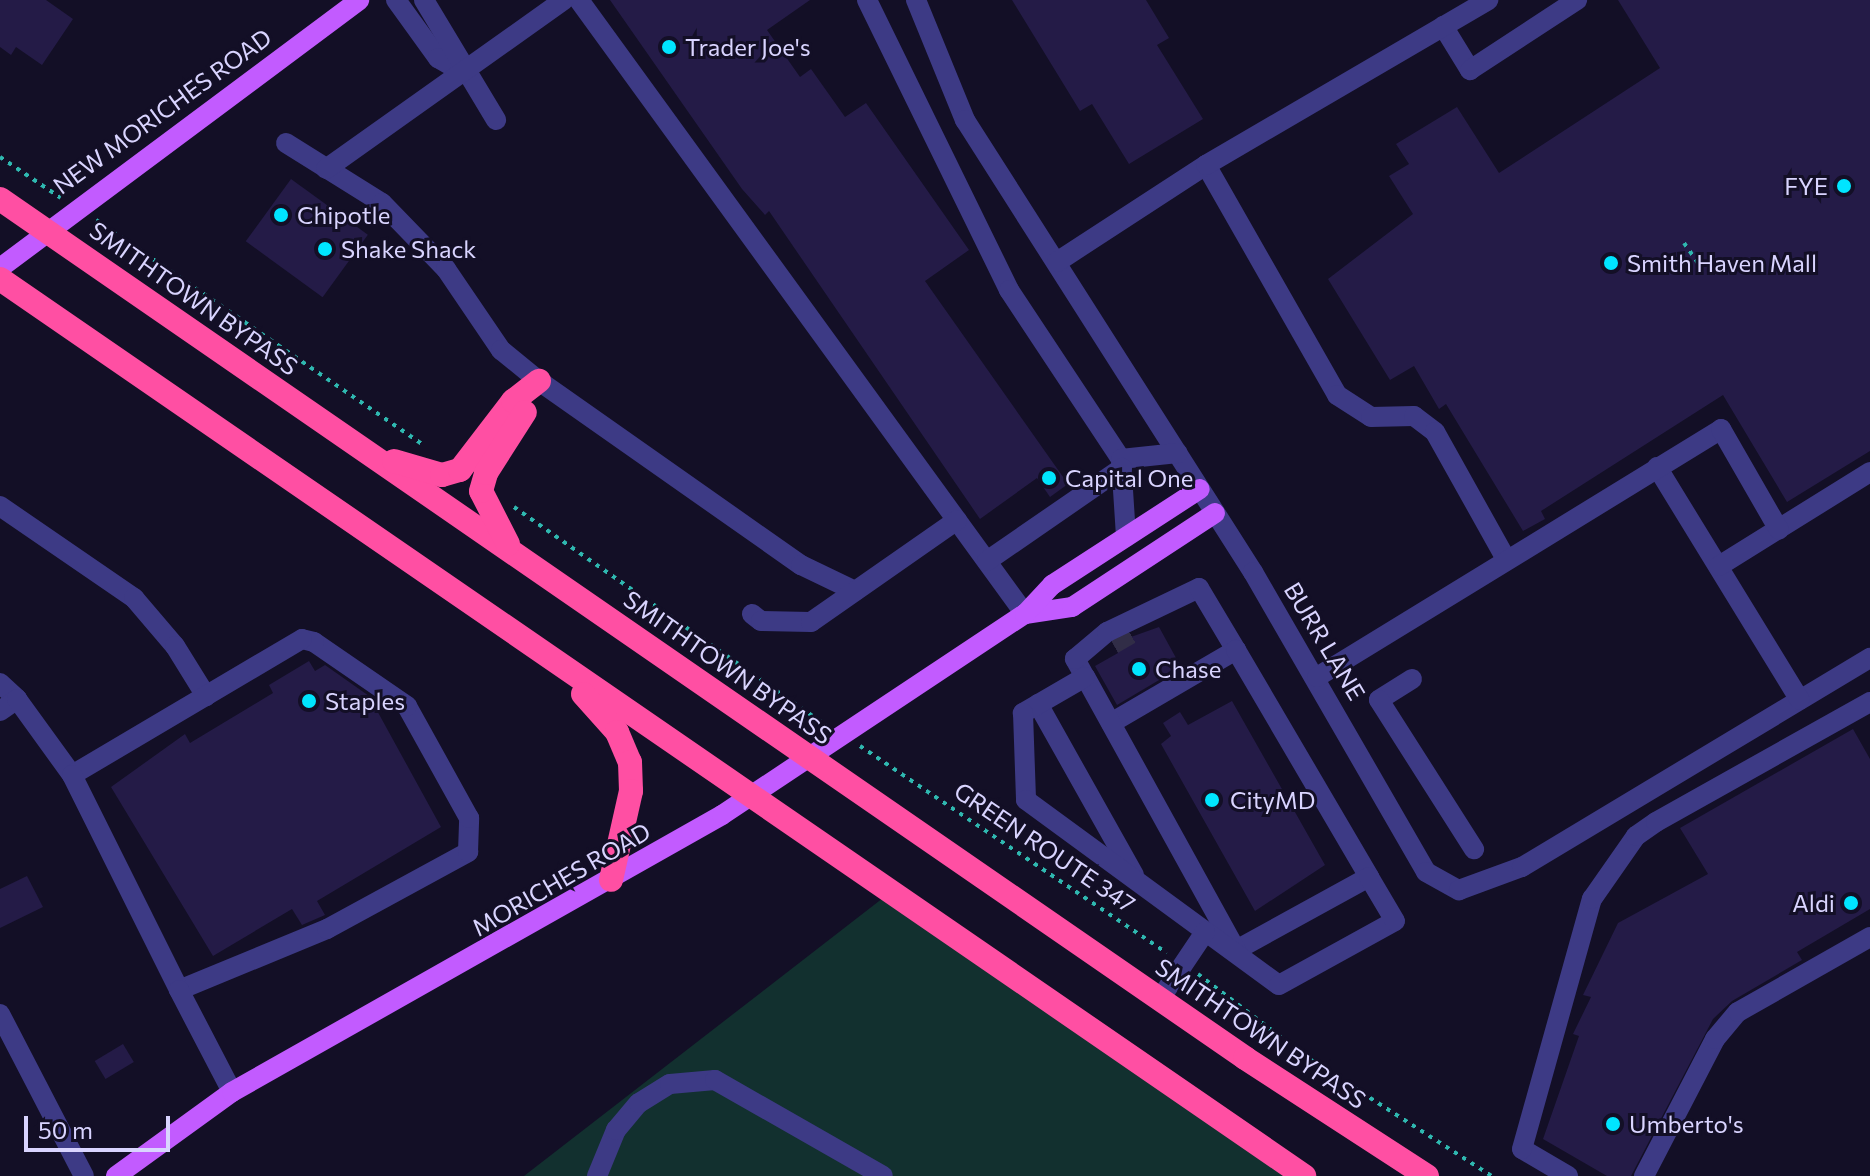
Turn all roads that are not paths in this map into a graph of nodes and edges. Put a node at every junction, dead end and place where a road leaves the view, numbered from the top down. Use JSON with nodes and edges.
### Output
{"nodes":[{"id":1,"x":359,"y":0,"type":"edge"},
{"id":2,"x":396,"y":0,"type":"edge"},
{"id":3,"x":424,"y":0,"type":"edge"},
{"id":4,"x":564,"y":0,"type":"edge"},
{"id":5,"x":579,"y":0,"type":"edge"},
{"id":6,"x":867,"y":0,"type":"edge"},
{"id":7,"x":916,"y":0,"type":"edge"},
{"id":8,"x":1488,"y":0,"type":"edge"},
{"id":9,"x":1577,"y":0,"type":"edge"},
{"id":10,"x":1443,"y":26,"type":"junction"},
{"id":11,"x":462,"y":72,"type":"junction"},
{"id":12,"x":496,"y":120,"type":"dead end"},
{"id":13,"x":286,"y":143,"type":"dead end"},
{"id":14,"x":1206,"y":165,"type":"junction"},
{"id":15,"x":326,"y":169,"type":"junction"},
{"id":16,"x":0,"y":199,"type":"edge"},
{"id":17,"x":45,"y":229,"type":"junction"},
{"id":18,"x":1057,"y":262,"type":"junction"},
{"id":19,"x":0,"y":268,"type":"edge"},
{"id":20,"x":0,"y":279,"type":"edge"},
{"id":21,"x":539,"y":381,"type":"junction"},
{"id":22,"x":369,"y":452,"type":"junction"},
{"id":23,"x":1178,"y":453,"type":"junction"},
{"id":24,"x":1122,"y":464,"type":"junction"},
{"id":25,"x":1657,"y":467,"type":"junction"},
{"id":26,"x":1870,"y":472,"type":"edge"},
{"id":27,"x":1200,"y":489,"type":"junction"},
{"id":28,"x":0,"y":506,"type":"edge"},
{"id":29,"x":1215,"y":513,"type":"junction"},
{"id":30,"x":957,"y":520,"type":"junction"},
{"id":31,"x":1779,"y":530,"type":"junction"},
{"id":32,"x":1126,"y":537,"type":"junction"},
{"id":33,"x":513,"y":553,"type":"junction"},
{"id":34,"x":1506,"y":559,"type":"junction"},
{"id":35,"x":987,"y":561,"type":"junction"},
{"id":36,"x":1719,"y":566,"type":"junction"},
{"id":37,"x":855,"y":591,"type":"junction"},
{"id":38,"x":1155,"y":613,"type":"junction"},
{"id":39,"x":752,"y":614,"type":"dead end"},
{"id":40,"x":1025,"y":614,"type":"junction"},
{"id":41,"x":1132,"y":633,"type":"tunnel mouth"},
{"id":42,"x":1113,"y":644,"type":"tunnel mouth"},
{"id":43,"x":1236,"y":650,"type":"junction"},
{"id":44,"x":538,"y":651,"type":"junction"},
{"id":45,"x":1089,"y":651,"type":"junction"},
{"id":46,"x":1870,"y":658,"type":"edge"},
{"id":47,"x":1085,"y":677,"type":"junction"},
{"id":48,"x":1317,"y":677,"type":"junction"},
{"id":49,"x":1412,"y":679,"type":"dead end"},
{"id":50,"x":0,"y":683,"type":"edge"},
{"id":51,"x":206,"y":696,"type":"junction"},
{"id":52,"x":1800,"y":700,"type":"junction"},
{"id":53,"x":1870,"y":702,"type":"edge"},
{"id":54,"x":1038,"y":704,"type":"junction"},
{"id":55,"x":8,"y":705,"type":"edge"},
{"id":56,"x":1111,"y":723,"type":"junction"},
{"id":57,"x":808,"y":756,"type":"junction"},
{"id":58,"x":72,"y":775,"type":"junction"},
{"id":59,"x":750,"y":796,"type":"junction"},
{"id":60,"x":1474,"y":849,"type":"dead end"},
{"id":61,"x":1369,"y":877,"type":"junction"},
{"id":62,"x":611,"y":880,"type":"junction"},
{"id":63,"x":1137,"y":882,"type":"junction"},
{"id":64,"x":1205,"y":932,"type":"junction"},
{"id":65,"x":1870,"y":937,"type":"edge"},
{"id":66,"x":1236,"y":950,"type":"junction"},
{"id":67,"x":179,"y":990,"type":"junction"},
{"id":68,"x":1160,"y":999,"type":"junction"},
{"id":69,"x":0,"y":1014,"type":"edge"},
{"id":70,"x":232,"y":1092,"type":"junction"},
{"id":71,"x":84,"y":1176,"type":"edge"},
{"id":72,"x":116,"y":1176,"type":"edge"},
{"id":73,"x":597,"y":1176,"type":"edge"},
{"id":74,"x":883,"y":1176,"type":"edge"},
{"id":75,"x":1304,"y":1176,"type":"edge"},
{"id":76,"x":1427,"y":1176,"type":"edge"},
{"id":77,"x":1568,"y":1176,"type":"edge"},
{"id":78,"x":1644,"y":1176,"type":"edge"}],
"edges":[{"from":1,"to":17,"type":"main road","name":"NEW MORICHES ROAD"},
{"from":2,"to":11,"type":"street"},
{"from":3,"to":11,"type":"street"},
{"from":4,"to":11,"type":"street"},
{"from":5,"to":30,"type":"street"},
{"from":6,"to":24,"type":"street"},
{"from":7,"to":18,"type":"street","name":"BURR LANE"},
{"from":8,"to":10,"type":"street"},
{"from":9,"to":10,"type":"street"},
{"from":10,"to":14,"type":"street"},
{"from":11,"to":12,"type":"street"},
{"from":11,"to":15,"type":"street"},
{"from":13,"to":15,"type":"street"},
{"from":14,"to":18,"type":"street"},
{"from":14,"to":34,"type":"street"},
{"from":15,"to":21,"type":"street"},
{"from":16,"to":17,"type":"highway","name":"SMITHTOWN BYPASS"},
{"from":17,"to":19,"type":"main road","name":"NEW MORICHES ROAD"},
{"from":17,"to":22,"type":"highway","name":"SMITHTOWN BYPASS"},
{"from":18,"to":23,"type":"street","name":"BURR LANE"},
{"from":20,"to":44,"type":"highway"},
{"from":21,"to":22,"type":"highway"},
{"from":21,"to":33,"type":"highway"},
{"from":21,"to":37,"type":"street"},
{"from":22,"to":33,"type":"highway","name":"SMITHTOWN BYPASS"},
{"from":23,"to":24,"type":"street"},
{"from":23,"to":27,"type":"street","name":"BURR LANE"},
{"from":24,"to":32,"type":"street"},
{"from":24,"to":35,"type":"street"},
{"from":25,"to":31,"type":"street"},
{"from":25,"to":34,"type":"street"},
{"from":25,"to":36,"type":"street"},
{"from":26,"to":31,"type":"street"},
{"from":27,"to":29,"type":"street","name":"BURR LANE"},
{"from":27,"to":32,"type":"main road","name":"MORICHES ROAD"},
{"from":28,"to":51,"type":"street"},
{"from":29,"to":40,"type":"main road","name":"MORICHES ROAD"},
{"from":29,"to":48,"type":"street","name":"BURR LANE"},
{"from":30,"to":35,"type":"street"},
{"from":30,"to":37,"type":"street"},
{"from":31,"to":36,"type":"street"},
{"from":32,"to":40,"type":"main road","name":"MORICHES ROAD"},
{"from":33,"to":57,"type":"highway","name":"SMITHTOWN BYPASS"},
{"from":34,"to":48,"type":"street"},
{"from":35,"to":40,"type":"street"},
{"from":36,"to":52,"type":"street"},
{"from":37,"to":39,"type":"street"},
{"from":38,"to":41,"type":"street"},
{"from":38,"to":43,"type":"street"},
{"from":38,"to":45,"type":"street"},
{"from":40,"to":57,"type":"main road","name":"MORICHES ROAD"},
{"from":42,"to":45,"type":"street"},
{"from":43,"to":56,"type":"street"},
{"from":43,"to":61,"type":"street"},
{"from":44,"to":59,"type":"highway"},
{"from":44,"to":62,"type":"highway"},
{"from":45,"to":47,"type":"street"},
{"from":46,"to":52,"type":"street","name":"BURR LANE"},
{"from":47,"to":54,"type":"street"},
{"from":47,"to":56,"type":"street"},
{"from":48,"to":52,"type":"street","name":"BURR LANE"},
{"from":49,"to":60,"type":"street"},
{"from":50,"to":55,"type":"street"},
{"from":51,"to":58,"type":"street"},
{"from":51,"to":67,"type":"street"},
{"from":53,"to":77,"type":"street"},
{"from":54,"to":63,"type":"street"},
{"from":54,"to":63,"type":"street"},
{"from":55,"to":58,"type":"street"},
{"from":56,"to":66,"type":"street"},
{"from":57,"to":59,"type":"main road","name":"MORICHES ROAD"},
{"from":57,"to":68,"type":"highway","name":"SMITHTOWN BYPASS"},
{"from":58,"to":67,"type":"street"},
{"from":59,"to":62,"type":"main road","name":"MORICHES ROAD"},
{"from":59,"to":75,"type":"highway"},
{"from":61,"to":66,"type":"street"},
{"from":61,"to":66,"type":"street"},
{"from":62,"to":70,"type":"main road","name":"MORICHES ROAD"},
{"from":63,"to":64,"type":"street"},
{"from":64,"to":66,"type":"street"},
{"from":64,"to":68,"type":"street"},
{"from":65,"to":78,"type":"street"},
{"from":67,"to":70,"type":"street"},
{"from":68,"to":76,"type":"highway","name":"SMITHTOWN BYPASS"},
{"from":69,"to":71,"type":"street"},
{"from":70,"to":72,"type":"main road","name":"MORICHES ROAD"},
{"from":73,"to":74,"type":"street"}]}
